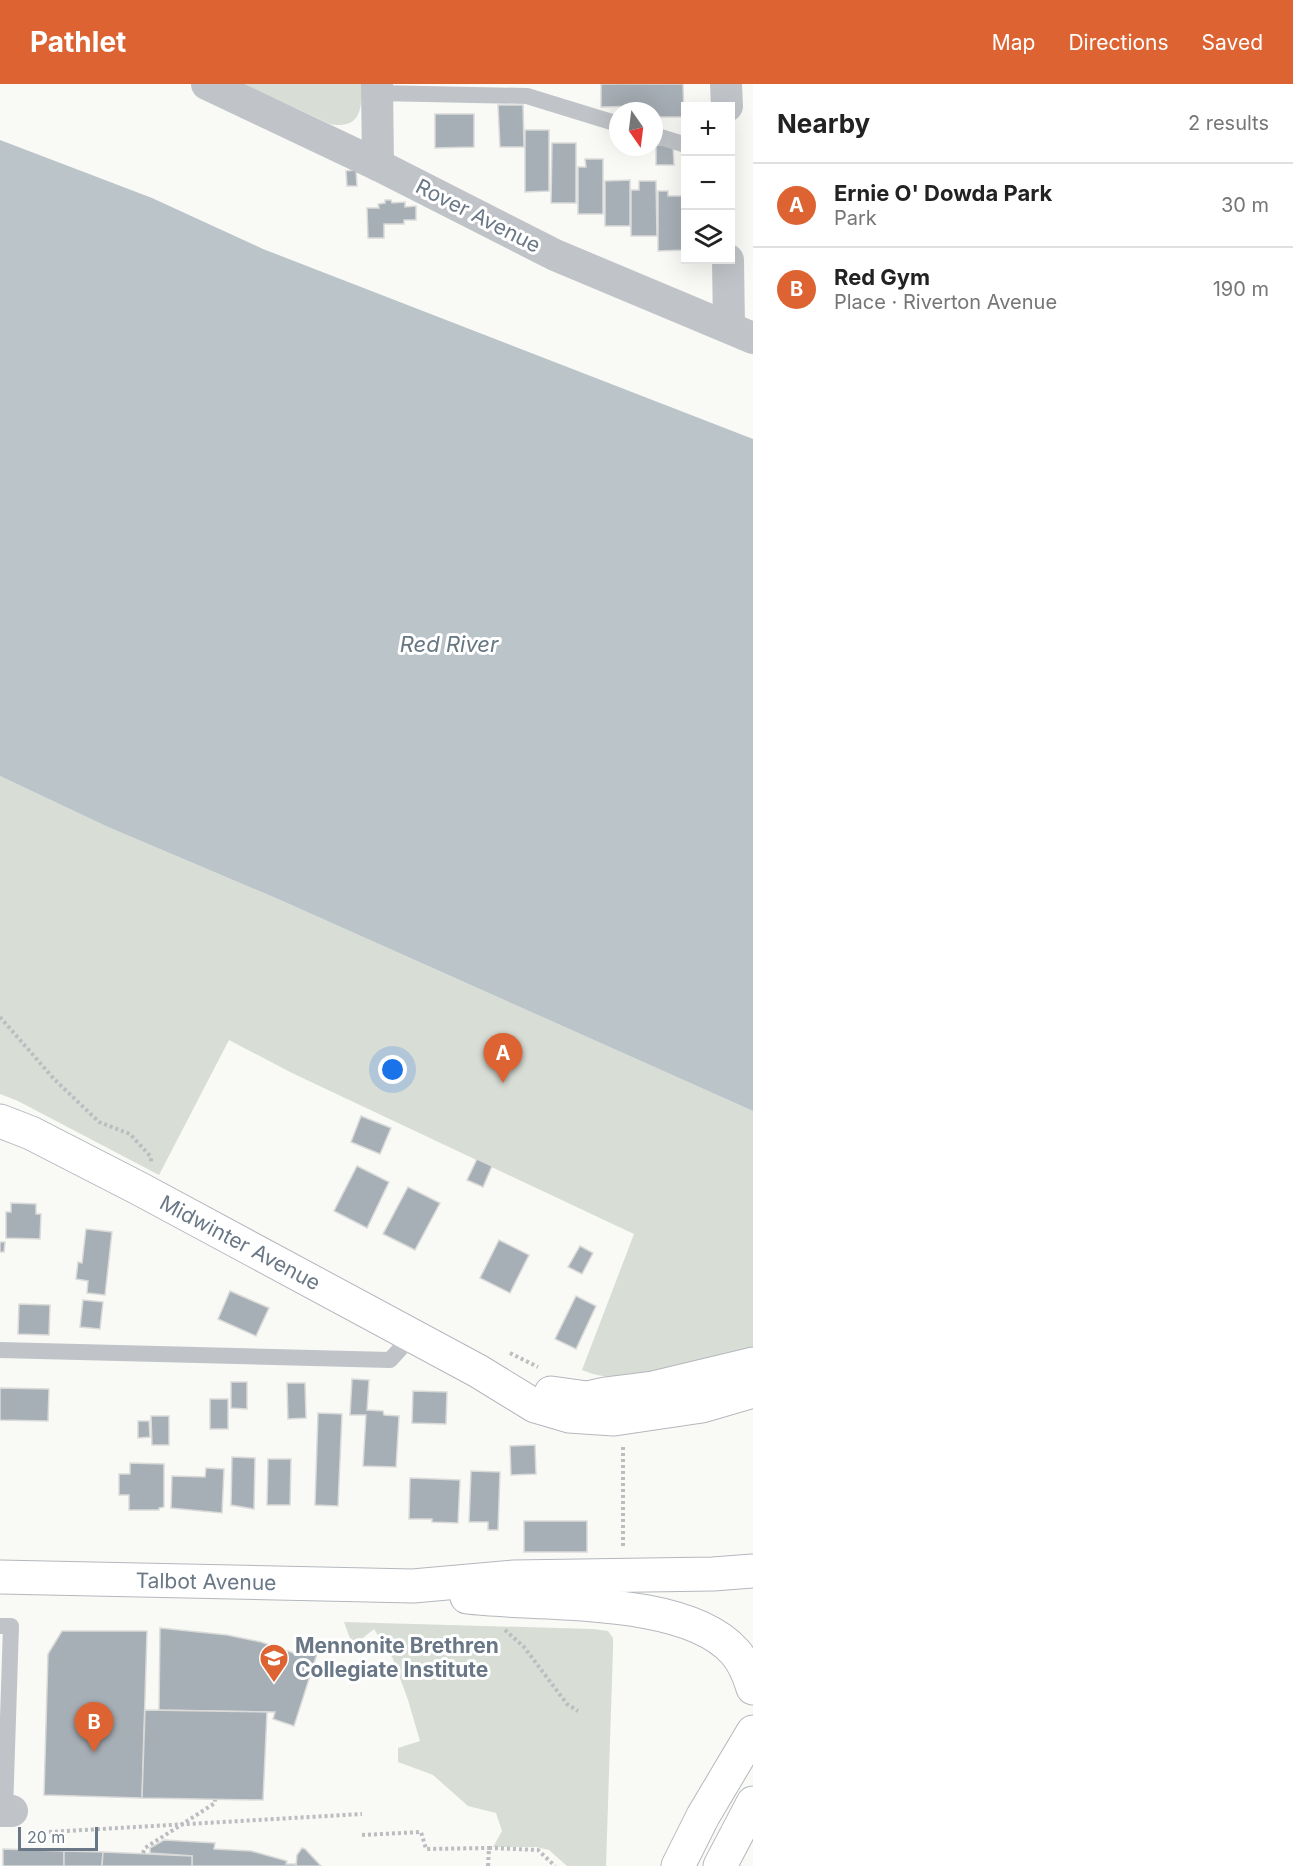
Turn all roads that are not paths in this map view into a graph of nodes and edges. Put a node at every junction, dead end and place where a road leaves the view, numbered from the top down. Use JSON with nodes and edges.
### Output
{"nodes":[{"id":1,"x":207,"y":84,"type":"edge"},
{"id":2,"x":726,"y":84,"type":"edge"},
{"id":3,"x":377,"y":89,"type":"edge"},
{"id":4,"x":535,"y":91,"type":"edge"},
{"id":5,"x":727,"y":102,"type":"edge"},
{"id":6,"x":609,"y":120,"type":"edge"},
{"id":7,"x":663,"y":138,"type":"edge"},
{"id":8,"x":681,"y":143,"type":"edge"},
{"id":9,"x":378,"y":165,"type":"junction"},
{"id":10,"x":729,"y":264,"type":"edge"},
{"id":11,"x":741,"y":333,"type":"edge"},
{"id":12,"x":0,"y":1121,"type":"edge"},
{"id":13,"x":413,"y":1335,"type":"junction"},
{"id":14,"x":0,"y":1350,"type":"edge"},
{"id":15,"x":753,"y":1364,"type":"edge"},
{"id":16,"x":478,"y":1371,"type":"junction"},
{"id":17,"x":753,"y":1391,"type":"edge"},
{"id":18,"x":753,"y":1571,"type":"edge"},
{"id":19,"x":0,"y":1577,"type":"edge"},
{"id":20,"x":413,"y":1586,"type":"junction"},
{"id":21,"x":0,"y":1626,"type":"edge"},
{"id":22,"x":753,"y":1688,"type":"edge"},
{"id":23,"x":753,"y":1732,"type":"edge"},
{"id":24,"x":753,"y":1803,"type":"edge"},
{"id":25,"x":10,"y":1816,"type":"edge"},
{"id":26,"x":678,"y":1866,"type":"edge"},
{"id":27,"x":720,"y":1866,"type":"edge"}],
"edges":[{"from":1,"to":9,"type":"street","name":"Rover Avenue"},
{"from":2,"to":5,"type":"street"},
{"from":3,"to":4,"type":"lane"},
{"from":3,"to":9,"type":"street"},
{"from":4,"to":6,"type":"lane"},
{"from":7,"to":8,"type":"lane"},
{"from":9,"to":11,"type":"street","name":"Rover Avenue"},
{"from":10,"to":11,"type":"street"},
{"from":12,"to":13,"type":"main road","name":"Midwinter Avenue"},
{"from":13,"to":14,"type":"lane"},
{"from":13,"to":16,"type":"main road","name":"Midwinter Avenue"},
{"from":15,"to":16,"type":"main road","name":"Midwinter Avenue"},
{"from":16,"to":17,"type":"main road","name":"Midwinter Avenue"},
{"from":18,"to":20,"type":"main road"},
{"from":19,"to":20,"type":"main road","name":"Talbot Avenue"},
{"from":20,"to":22,"type":"main road"},
{"from":21,"to":25,"type":"lane"},
{"from":23,"to":26,"type":"main road"},
{"from":24,"to":27,"type":"main road"}]}
